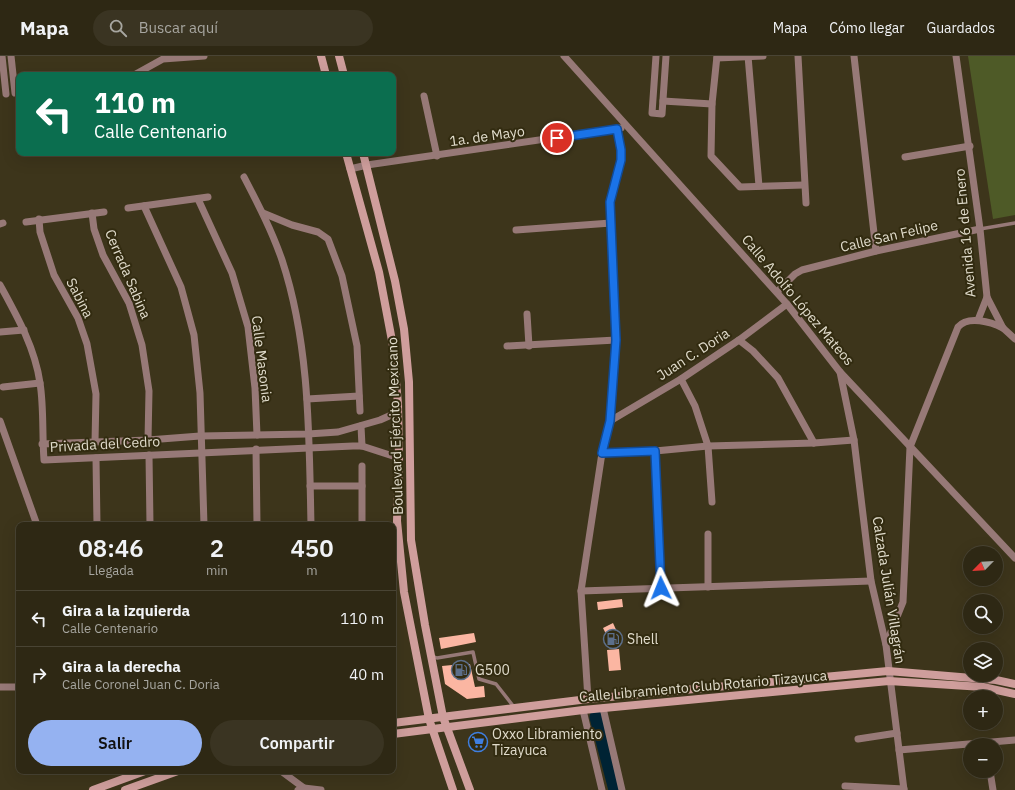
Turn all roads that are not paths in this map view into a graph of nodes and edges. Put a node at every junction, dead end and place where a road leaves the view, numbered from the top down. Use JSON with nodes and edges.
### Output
{"nodes":[{"id":1,"x":204,"y":56,"type":"edge"},
{"id":2,"x":321,"y":56,"type":"edge"},
{"id":3,"x":339,"y":56,"type":"edge"},
{"id":4,"x":564,"y":56,"type":"edge"},
{"id":5,"x":656,"y":56,"type":"edge"},
{"id":6,"x":666,"y":56,"type":"edge"},
{"id":7,"x":748,"y":56,"type":"edge"},
{"id":8,"x":763,"y":56,"type":"edge"},
{"id":9,"x":798,"y":56,"type":"edge"},
{"id":10,"x":854,"y":56,"type":"edge"},
{"id":11,"x":956,"y":56,"type":"edge"},
{"id":12,"x":717,"y":57,"type":"edge"},
{"id":13,"x":11,"y":59,"type":"edge"},
{"id":14,"x":2,"y":60,"type":"edge"},
{"id":15,"x":139,"y":72,"type":"edge"},
{"id":16,"x":325,"y":72,"type":"edge"},
{"id":17,"x":343,"y":72,"type":"edge"},
{"id":18,"x":16,"y":87,"type":"edge"},
{"id":19,"x":16,"y":93,"type":"edge"},
{"id":20,"x":3,"y":94,"type":"edge"},
{"id":21,"x":424,"y":96,"type":"dead end"},
{"id":22,"x":663,"y":101,"type":"junction"},
{"id":23,"x":712,"y":104,"type":"junction"},
{"id":24,"x":627,"y":126,"type":"junction"},
{"id":25,"x":617,"y":129,"type":"junction"},
{"id":26,"x":970,"y":146,"type":"junction"},
{"id":27,"x":347,"y":156,"type":"edge"},
{"id":28,"x":364,"y":156,"type":"edge"},
{"id":29,"x":437,"y":156,"type":"junction"},
{"id":30,"x":906,"y":157,"type":"dead end"},
{"id":31,"x":367,"y":166,"type":"junction"},
{"id":32,"x":350,"y":169,"type":"junction"},
{"id":33,"x":244,"y":177,"type":"dead end"},
{"id":34,"x":804,"y":185,"type":"junction"},
{"id":35,"x":759,"y":186,"type":"junction"},
{"id":36,"x":208,"y":197,"type":"dead end"},
{"id":37,"x":198,"y":199,"type":"junction"},
{"id":38,"x":806,"y":203,"type":"dead end"},
{"id":39,"x":144,"y":206,"type":"junction"},
{"id":40,"x":128,"y":208,"type":"dead end"},
{"id":41,"x":104,"y":212,"type":"dead end"},
{"id":42,"x":92,"y":213,"type":"junction"},
{"id":43,"x":263,"y":213,"type":"junction"},
{"id":44,"x":39,"y":219,"type":"junction"},
{"id":45,"x":26,"y":222,"type":"dead end"},
{"id":46,"x":611,"y":223,"type":"junction"},
{"id":47,"x":1015,"y":224,"type":"edge"},
{"id":48,"x":980,"y":229,"type":"junction"},
{"id":49,"x":516,"y":230,"type":"dead end"},
{"id":50,"x":876,"y":252,"type":"junction"},
{"id":51,"x":0,"y":285,"type":"edge"},
{"id":52,"x":777,"y":292,"type":"junction"},
{"id":53,"x":987,"y":297,"type":"junction"},
{"id":54,"x":787,"y":304,"type":"junction"},
{"id":55,"x":526,"y":314,"type":"dead end"},
{"id":56,"x":978,"y":320,"type":"junction"},
{"id":57,"x":1003,"y":328,"type":"junction"},
{"id":58,"x":24,"y":330,"type":"junction"},
{"id":59,"x":0,"y":332,"type":"edge"},
{"id":60,"x":616,"y":340,"type":"junction"},
{"id":61,"x":739,"y":340,"type":"junction"},
{"id":62,"x":1015,"y":340,"type":"edge"},
{"id":63,"x":507,"y":346,"type":"dead end"},
{"id":64,"x":529,"y":346,"type":"junction"},
{"id":65,"x":840,"y":372,"type":"junction"},
{"id":66,"x":681,"y":379,"type":"junction"},
{"id":67,"x":40,"y":383,"type":"junction"},
{"id":68,"x":3,"y":387,"type":"dead end"},
{"id":69,"x":360,"y":396,"type":"junction"},
{"id":70,"x":307,"y":400,"type":"junction"},
{"id":71,"x":360,"y":411,"type":"dead end"},
{"id":72,"x":398,"y":412,"type":"junction"},
{"id":73,"x":0,"y":421,"type":"edge"},
{"id":74,"x":610,"y":421,"type":"junction"},
{"id":75,"x":361,"y":426,"type":"junction"},
{"id":76,"x":338,"y":432,"type":"junction"},
{"id":77,"x":308,"y":434,"type":"junction"},
{"id":78,"x":257,"y":435,"type":"junction"},
{"id":79,"x":200,"y":436,"type":"junction"},
{"id":80,"x":148,"y":440,"type":"junction"},
{"id":81,"x":854,"y":440,"type":"junction"},
{"id":82,"x":95,"y":442,"type":"junction"},
{"id":83,"x":814,"y":443,"type":"junction"},
{"id":84,"x":42,"y":444,"type":"junction"},
{"id":85,"x":362,"y":446,"type":"junction"},
{"id":86,"x":708,"y":446,"type":"junction"},
{"id":87,"x":339,"y":447,"type":"junction"},
{"id":88,"x":910,"y":447,"type":"junction"},
{"id":89,"x":308,"y":448,"type":"junction"},
{"id":90,"x":256,"y":449,"type":"junction"},
{"id":91,"x":655,"y":451,"type":"junction"},
{"id":92,"x":201,"y":452,"type":"junction"},
{"id":93,"x":602,"y":453,"type":"junction"},
{"id":94,"x":149,"y":455,"type":"junction"},
{"id":95,"x":96,"y":458,"type":"junction"},
{"id":96,"x":399,"y":458,"type":"junction"},
{"id":97,"x":362,"y":466,"type":"dead end"},
{"id":98,"x":310,"y":486,"type":"junction"},
{"id":99,"x":362,"y":486,"type":"junction"},
{"id":100,"x":712,"y":502,"type":"dead end"},
{"id":101,"x":37,"y":522,"type":"edge"},
{"id":102,"x":97,"y":522,"type":"edge"},
{"id":103,"x":150,"y":522,"type":"edge"},
{"id":104,"x":204,"y":522,"type":"edge"},
{"id":105,"x":257,"y":522,"type":"edge"},
{"id":106,"x":311,"y":522,"type":"edge"},
{"id":107,"x":362,"y":522,"type":"edge"},
{"id":108,"x":708,"y":534,"type":"dead end"},
{"id":109,"x":1015,"y":558,"type":"edge"},
{"id":110,"x":871,"y":581,"type":"junction"},
{"id":111,"x":708,"y":587,"type":"junction"},
{"id":112,"x":661,"y":588,"type":"junction"},
{"id":113,"x":581,"y":591,"type":"junction"},
{"id":114,"x":886,"y":644,"type":"junction"},
{"id":115,"x":431,"y":656,"type":"junction"},
{"id":116,"x":888,"y":671,"type":"junction"},
{"id":117,"x":889,"y":681,"type":"junction"},
{"id":118,"x":1015,"y":684,"type":"edge"},
{"id":119,"x":0,"y":687,"type":"edge"},
{"id":120,"x":16,"y":688,"type":"edge"},
{"id":121,"x":1015,"y":694,"type":"edge"},
{"id":122,"x":588,"y":698,"type":"junction"},
{"id":123,"x":515,"y":708,"type":"junction"},
{"id":124,"x":603,"y":708,"type":"junction"},
{"id":125,"x":583,"y":710,"type":"junction"},
{"id":126,"x":443,"y":717,"type":"junction"},
{"id":127,"x":428,"y":719,"type":"junction"},
{"id":128,"x":396,"y":723,"type":"edge"},
{"id":129,"x":446,"y":727,"type":"junction"},
{"id":130,"x":431,"y":728,"type":"junction"},
{"id":131,"x":897,"y":733,"type":"junction"},
{"id":132,"x":396,"y":734,"type":"edge"},
{"id":133,"x":858,"y":739,"type":"dead end"},
{"id":134,"x":1015,"y":740,"type":"edge"},
{"id":135,"x":1003,"y":742,"type":"edge"},
{"id":136,"x":963,"y":746,"type":"edge"},
{"id":137,"x":899,"y":750,"type":"junction"},
{"id":138,"x":137,"y":774,"type":"edge"},
{"id":139,"x":170,"y":774,"type":"edge"},
{"id":140,"x":284,"y":774,"type":"edge"},
{"id":141,"x":991,"y":778,"type":"edge"},
{"id":142,"x":844,"y":786,"type":"dead end"},
{"id":143,"x":304,"y":789,"type":"edge"},
{"id":144,"x":93,"y":790,"type":"edge"},
{"id":145,"x":125,"y":790,"type":"edge"},
{"id":146,"x":321,"y":790,"type":"edge"},
{"id":147,"x":453,"y":790,"type":"edge"},
{"id":148,"x":470,"y":790,"type":"edge"},
{"id":149,"x":602,"y":790,"type":"edge"},
{"id":150,"x":622,"y":790,"type":"edge"},
{"id":151,"x":904,"y":790,"type":"edge"},
{"id":152,"x":993,"y":790,"type":"edge"}],
"edges":[{"from":1,"to":15,"type":"street"},
{"from":2,"to":16,"type":"main road"},
{"from":3,"to":17,"type":"main road"},
{"from":4,"to":24,"type":"street","name":"Calle Adolfo López Mateos"},
{"from":5,"to":22,"type":"street"},
{"from":6,"to":22,"type":"street"},
{"from":7,"to":8,"type":"street"},
{"from":7,"to":12,"type":"street"},
{"from":7,"to":35,"type":"street"},
{"from":9,"to":34,"type":"street"},
{"from":10,"to":50,"type":"street"},
{"from":11,"to":26,"type":"street","name":"Avenida 16 de Enero"},
{"from":12,"to":23,"type":"street"},
{"from":13,"to":14,"type":"street"},
{"from":13,"to":18,"type":"street"},
{"from":14,"to":20,"type":"street"},
{"from":19,"to":20,"type":"street"},
{"from":21,"to":29,"type":"street"},
{"from":22,"to":23,"type":"street"},
{"from":23,"to":35,"type":"street"},
{"from":24,"to":25,"type":"street","name":"1a. de Mayo"},
{"from":24,"to":52,"type":"street","name":"Calle Adolfo López Mateos"},
{"from":25,"to":29,"type":"street","name":"1a. de Mayo"},
{"from":25,"to":46,"type":"street"},
{"from":26,"to":30,"type":"street"},
{"from":26,"to":48,"type":"street","name":"Avenida 16 de Enero"},
{"from":27,"to":32,"type":"main road","name":"Boulevard Ejército Mexicano"},
{"from":28,"to":31,"type":"main road","name":"Boulevard Ejército Mexicano"},
{"from":29,"to":31,"type":"street","name":"1a. de Mayo"},
{"from":31,"to":32,"type":"street","name":"1a. de Mayo"},
{"from":31,"to":115,"type":"main road","name":"Boulevard Ejército Mexicano"},
{"from":32,"to":72,"type":"main road","name":"Boulevard Ejército Mexicano"},
{"from":33,"to":43,"type":"street"},
{"from":34,"to":35,"type":"street"},
{"from":34,"to":38,"type":"street"},
{"from":36,"to":37,"type":"street"},
{"from":37,"to":39,"type":"street"},
{"from":37,"to":78,"type":"street","name":"Calle Masonia"},
{"from":39,"to":40,"type":"street"},
{"from":39,"to":79,"type":"street"},
{"from":41,"to":42,"type":"street"},
{"from":42,"to":44,"type":"street"},
{"from":42,"to":80,"type":"street","name":"Cerrada Sabina"},
{"from":43,"to":69,"type":"street"},
{"from":43,"to":70,"type":"street"},
{"from":44,"to":45,"type":"street"},
{"from":44,"to":82,"type":"street","name":"Sabina"},
{"from":46,"to":49,"type":"street"},
{"from":46,"to":60,"type":"street"},
{"from":47,"to":48,"type":"lane","name":"Calle San Felipe"},
{"from":48,"to":50,"type":"street","name":"Calle San Felipe"},
{"from":48,"to":53,"type":"street","name":"Avenida 16 de Enero"},
{"from":50,"to":52,"type":"street","name":"Calle San Felipe"},
{"from":51,"to":58,"type":"street"},
{"from":52,"to":54,"type":"street","name":"Calle Adolfo López Mateos"},
{"from":53,"to":56,"type":"street","name":"Avenida 16 de Enero"},
{"from":53,"to":57,"type":"street"},
{"from":54,"to":61,"type":"street","name":"Juan C. Doria"},
{"from":54,"to":65,"type":"street","name":"Calle Adolfo López Mateos"},
{"from":55,"to":64,"type":"street"},
{"from":56,"to":57,"type":"street"},
{"from":56,"to":88,"type":"street"},
{"from":57,"to":62,"type":"street"},
{"from":58,"to":59,"type":"street"},
{"from":58,"to":67,"type":"street"},
{"from":60,"to":64,"type":"street"},
{"from":60,"to":74,"type":"street"},
{"from":61,"to":66,"type":"street","name":"Juan C. Doria"},
{"from":61,"to":83,"type":"street"},
{"from":63,"to":64,"type":"street"},
{"from":65,"to":81,"type":"street","name":"Calzada Julián Villagrán"},
{"from":65,"to":88,"type":"street","name":"Calle Adolfo López Mateos"},
{"from":66,"to":74,"type":"street","name":"Juan C. Doria"},
{"from":66,"to":86,"type":"street"},
{"from":67,"to":68,"type":"street"},
{"from":67,"to":84,"type":"street"},
{"from":69,"to":70,"type":"street"},
{"from":69,"to":71,"type":"street"},
{"from":70,"to":77,"type":"street"},
{"from":72,"to":75,"type":"street","name":"Privada del Cedro"},
{"from":72,"to":96,"type":"main road","name":"Boulevard Ejército Mexicano"},
{"from":73,"to":101,"type":"street"},
{"from":74,"to":93,"type":"street"},
{"from":75,"to":76,"type":"street","name":"Privada del Cedro"},
{"from":75,"to":85,"type":"street"},
{"from":76,"to":77,"type":"street","name":"Privada del Cedro"},
{"from":76,"to":87,"type":"street"},
{"from":77,"to":78,"type":"street","name":"Privada del Cedro"},
{"from":77,"to":89,"type":"street"},
{"from":78,"to":79,"type":"street","name":"Privada del Cedro"},
{"from":79,"to":80,"type":"street","name":"Privada del Cedro"},
{"from":79,"to":92,"type":"street"},
{"from":80,"to":82,"type":"street","name":"Privada del Cedro"},
{"from":81,"to":83,"type":"street"},
{"from":81,"to":110,"type":"street","name":"Calzada Julián Villagrán"},
{"from":82,"to":84,"type":"street","name":"Privada del Cedro"},
{"from":83,"to":86,"type":"street"},
{"from":84,"to":95,"type":"street","name":"Privada del Cedro"},
{"from":85,"to":87,"type":"street","name":"Privada del Cedro"},
{"from":85,"to":96,"type":"street","name":"Privada del Cedro"},
{"from":86,"to":91,"type":"street"},
{"from":86,"to":100,"type":"street"},
{"from":87,"to":89,"type":"street","name":"Privada del Cedro"},
{"from":88,"to":109,"type":"street","name":"Calle Adolfo López Mateos"},
{"from":88,"to":114,"type":"street"},
{"from":89,"to":90,"type":"street","name":"Privada del Cedro"},
{"from":89,"to":98,"type":"street"},
{"from":90,"to":92,"type":"street","name":"Privada del Cedro"},
{"from":90,"to":105,"type":"street"},
{"from":91,"to":93,"type":"street"},
{"from":91,"to":112,"type":"street"},
{"from":92,"to":94,"type":"street","name":"Privada del Cedro"},
{"from":92,"to":104,"type":"street"},
{"from":93,"to":113,"type":"street"},
{"from":94,"to":95,"type":"street","name":"Privada del Cedro"},
{"from":94,"to":103,"type":"street"},
{"from":95,"to":102,"type":"street"},
{"from":96,"to":127,"type":"main road","name":"Boulevard Ejército Mexicano"},
{"from":97,"to":99,"type":"street"},
{"from":98,"to":99,"type":"street"},
{"from":98,"to":106,"type":"street"},
{"from":99,"to":107,"type":"street"},
{"from":108,"to":111,"type":"street"},
{"from":110,"to":111,"type":"street"},
{"from":110,"to":114,"type":"street","name":"Calzada Julián Villagrán"},
{"from":111,"to":112,"type":"street"},
{"from":112,"to":113,"type":"street"},
{"from":113,"to":122,"type":"street"},
{"from":114,"to":116,"type":"street","name":"Calzada Julián Villagrán"},
{"from":115,"to":123,"type":"lane"},
{"from":115,"to":126,"type":"main road","name":"Boulevard Ejército Mexicano"},
{"from":116,"to":117,"type":"street","name":"Calzada Julián Villagrán"},
{"from":116,"to":118,"type":"main road","name":"Calle Libramiento Club Rotario Tizayuca"},
{"from":116,"to":122,"type":"main road","name":"Calle Libramiento Club Rotario Tizayuca"},
{"from":117,"to":121,"type":"main road","name":"Calle Libramiento Club Rotario Tizayuca"},
{"from":117,"to":124,"type":"main road","name":"Calle Libramiento Club Rotario Tizayuca"},
{"from":117,"to":131,"type":"street","name":"Calzada Julián Villagrán"},
{"from":119,"to":120,"type":"street"},
{"from":122,"to":123,"type":"main road","name":"Calle Libramiento Club Rotario Tizayuca"},
{"from":123,"to":126,"type":"main road","name":"Calle Libramiento Club Rotario Tizayuca"},
{"from":124,"to":125,"type":"main road","name":"Calle Libramiento Club Rotario Tizayuca"},
{"from":124,"to":150,"type":"street"},
{"from":125,"to":129,"type":"main road","name":"Calle Libramiento Club Rotario Tizayuca"},
{"from":125,"to":149,"type":"street"},
{"from":126,"to":127,"type":"main road","name":"Calle Libramiento Club Rotario Tizayuca"},
{"from":126,"to":129,"type":"main road","name":"Boulevard Ejército Mexicano"},
{"from":127,"to":128,"type":"main road","name":"Calle Libramiento Club Rotario Tizayuca"},
{"from":127,"to":130,"type":"main road","name":"Boulevard Ejército Mexicano"},
{"from":129,"to":130,"type":"main road","name":"Calle Libramiento Club Rotario Tizayuca"},
{"from":129,"to":148,"type":"main road","name":"Boulevard Ejército Mexicano"},
{"from":130,"to":132,"type":"main road","name":"Calle Libramiento Club Rotario Tizayuca"},
{"from":130,"to":147,"type":"main road","name":"Boulevard Ejército Mexicano"},
{"from":131,"to":133,"type":"street"},
{"from":131,"to":137,"type":"street","name":"Calzada Julián Villagrán"},
{"from":134,"to":135,"type":"street"},
{"from":136,"to":137,"type":"street"},
{"from":137,"to":151,"type":"street","name":"Calzada Julián Villagrán"},
{"from":138,"to":144,"type":"main road"},
{"from":139,"to":145,"type":"main road"},
{"from":140,"to":143,"type":"street"},
{"from":141,"to":152,"type":"street"},
{"from":142,"to":151,"type":"street"},
{"from":143,"to":146,"type":"street"}]}
